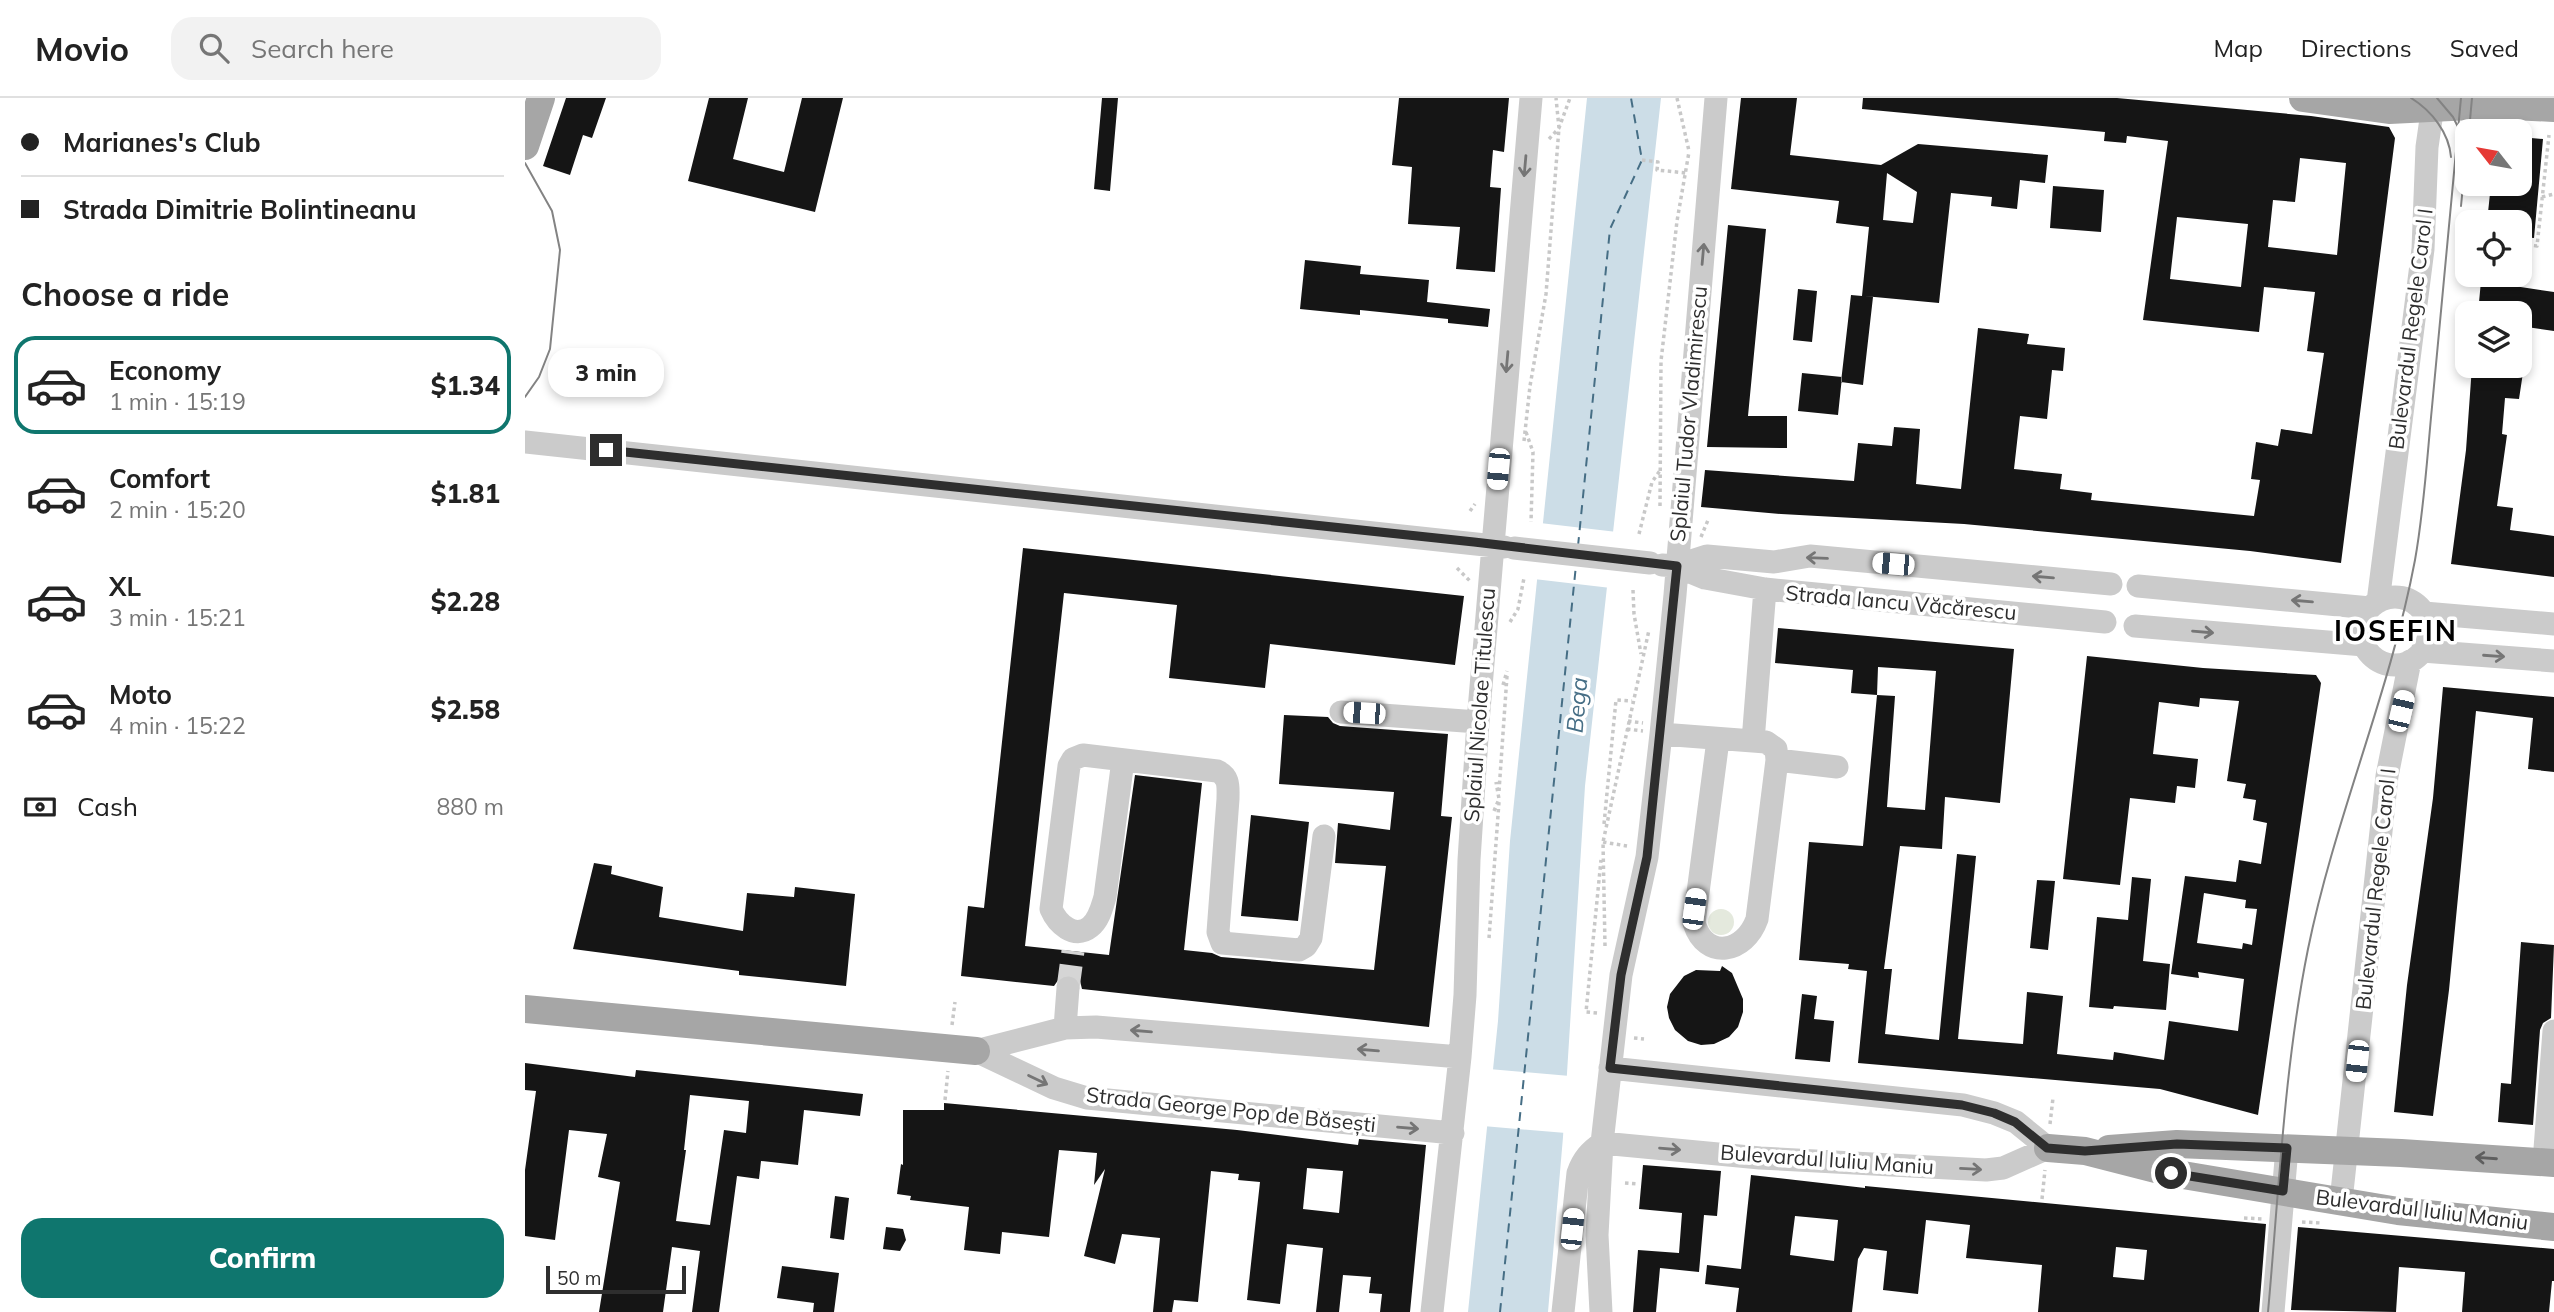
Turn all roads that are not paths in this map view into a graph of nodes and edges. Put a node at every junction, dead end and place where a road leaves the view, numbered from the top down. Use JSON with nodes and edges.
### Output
{"nodes":[{"id":1,"x":541,"y":98,"type":"edge"},
{"id":2,"x":1531,"y":98,"type":"edge"},
{"id":3,"x":1716,"y":98,"type":"edge"},
{"id":4,"x":2303,"y":98,"type":"edge"},
{"id":5,"x":2433,"y":103,"type":"edge"},
{"id":6,"x":2552,"y":122,"type":"edge"},
{"id":7,"x":525,"y":146,"type":"edge"},
{"id":8,"x":525,"y":442,"type":"edge"},
{"id":9,"x":1503,"y":546,"type":"junction"},
{"id":10,"x":1677,"y":566,"type":"junction"},
{"id":11,"x":2111,"y":584,"type":"junction"},
{"id":12,"x":2138,"y":586,"type":"junction"},
{"id":13,"x":1765,"y":589,"type":"junction"},
{"id":14,"x":2374,"y":605,"type":"junction"},
{"id":15,"x":2424,"y":613,"type":"junction"},
{"id":16,"x":2105,"y":622,"type":"junction"},
{"id":17,"x":2554,"y":624,"type":"edge"},
{"id":18,"x":2135,"y":626,"type":"junction"},
{"id":19,"x":2364,"y":645,"type":"junction"},
{"id":20,"x":2416,"y":656,"type":"junction"},
{"id":21,"x":2554,"y":661,"type":"edge"},
{"id":22,"x":1341,"y":712,"type":"dead end"},
{"id":23,"x":1478,"y":722,"type":"junction"},
{"id":24,"x":1650,"y":729,"type":"junction"},
{"id":25,"x":1718,"y":740,"type":"junction"},
{"id":26,"x":1753,"y":741,"type":"junction"},
{"id":27,"x":1123,"y":760,"type":"junction"},
{"id":28,"x":1777,"y":760,"type":"junction"},
{"id":29,"x":1837,"y":766,"type":"dead end"},
{"id":30,"x":1324,"y":836,"type":"dead end"},
{"id":31,"x":1068,"y":988,"type":"tunnel mouth"},
{"id":32,"x":525,"y":1009,"type":"edge"},
{"id":33,"x":1065,"y":1028,"type":"junction"},
{"id":34,"x":2554,"y":1031,"type":"edge"},
{"id":35,"x":977,"y":1051,"type":"junction"},
{"id":36,"x":1460,"y":1057,"type":"junction"},
{"id":37,"x":1610,"y":1068,"type":"junction"},
{"id":38,"x":1453,"y":1133,"type":"junction"},
{"id":39,"x":1602,"y":1143,"type":"junction"},
{"id":40,"x":2047,"y":1148,"type":"junction"},
{"id":41,"x":2287,"y":1148,"type":"junction"},
{"id":42,"x":2085,"y":1151,"type":"junction"},
{"id":43,"x":2347,"y":1151,"type":"junction"},
{"id":44,"x":2549,"y":1162,"type":"edge"},
{"id":45,"x":2283,"y":1191,"type":"junction"},
{"id":46,"x":2333,"y":1212,"type":"junction"},
{"id":47,"x":2554,"y":1227,"type":"edge"},
{"id":48,"x":1432,"y":1312,"type":"edge"},
{"id":49,"x":1563,"y":1312,"type":"edge"},
{"id":50,"x":1601,"y":1312,"type":"edge"},
{"id":51,"x":2273,"y":1312,"type":"edge"}],
"edges":[{"from":1,"to":7,"type":"main road"},
{"from":2,"to":9,"type":"street","name":"Splaiul Nicolae Titulescu","one_way":true},
{"from":10,"to":3,"type":"street","name":"Splaiul Tudor Vladimirescu","one_way":true},
{"from":4,"to":5,"type":"main road"},
{"from":5,"to":6,"type":"main road"},
{"from":5,"to":14,"type":"street","name":"Bulevardul Regele Carol I"},
{"from":8,"to":9,"type":"street"},
{"from":9,"to":10,"type":"street","bridge":true},
{"from":9,"to":23,"type":"street","name":"Splaiul Nicolae Titulescu"},
{"from":11,"to":10,"type":"street","name":"Strada Iancu Văcărescu","one_way":true},
{"from":10,"to":13,"type":"street","name":"Strada Iancu Văcărescu"},
{"from":10,"to":24,"type":"street","name":"Splaiul Tudor Vladimirescu"},
{"from":11,"to":12,"type":"street"},
{"from":11,"to":16,"type":"street"},
{"from":14,"to":12,"type":"street","one_way":true},
{"from":12,"to":18,"type":"street"},
{"from":13,"to":16,"type":"street","name":"Strada Iancu Văcărescu"},
{"from":13,"to":26,"type":"street"},
{"from":14,"to":15,"type":"street"},
{"from":14,"to":19,"type":"street"},
{"from":15,"to":17,"type":"street"},
{"from":15,"to":20,"type":"street"},
{"from":16,"to":18,"type":"street"},
{"from":18,"to":19,"type":"street","one_way":true},
{"from":19,"to":20,"type":"street"},
{"from":20,"to":21,"type":"street","one_way":true},
{"from":20,"to":43,"type":"street","name":"Bulevardul Regele Carol I"},
{"from":22,"to":23,"type":"street"},
{"from":23,"to":36,"type":"street","name":"Splaiul Nicolae Titulescu"},
{"from":24,"to":25,"type":"street"},
{"from":24,"to":37,"type":"street","name":"Splaiul Tudor Vladimirescu"},
{"from":25,"to":26,"type":"street"},
{"from":25,"to":28,"type":"street"},
{"from":26,"to":28,"type":"street"},
{"from":27,"to":27,"type":"street"},
{"from":27,"to":30,"type":"street"},
{"from":28,"to":29,"type":"street"},
{"from":31,"to":33,"type":"street"},
{"from":32,"to":35,"type":"main road","name":"Strada George Pop de Băsești"},
{"from":33,"to":35,"type":"street","name":"Strada George Pop de Băsești"},
{"from":36,"to":33,"type":"street","name":"Strada George Pop de Băsești","one_way":true},
{"from":34,"to":44,"type":"street"},
{"from":35,"to":38,"type":"street","name":"Strada George Pop de Băsești","one_way":true},
{"from":36,"to":38,"type":"street","name":"Splaiul Nicolae Titulescu"},
{"from":37,"to":39,"type":"street","name":"Splaiul Tudor Vladimirescu"},
{"from":37,"to":40,"type":"street"},
{"from":38,"to":48,"type":"street","name":"Splaiul Nicolae Titulescu"},
{"from":39,"to":40,"type":"street","name":"Bulevardul Iuliu Maniu","one_way":true},
{"from":39,"to":49,"type":"street"},
{"from":39,"to":50,"type":"street","name":"Splaiul Tudor Vladimirescu"},
{"from":40,"to":42,"type":"main road","name":"Bulevardul Iuliu Maniu"},
{"from":41,"to":42,"type":"main road","name":"Bulevardul Iuliu Maniu"},
{"from":41,"to":43,"type":"main road","name":"Bulevardul Iuliu Maniu"},
{"from":41,"to":45,"type":"street"},
{"from":42,"to":45,"type":"main road","name":"Bulevardul Iuliu Maniu"},
{"from":44,"to":43,"type":"main road","name":"Bulevardul Iuliu Maniu","one_way":true},
{"from":43,"to":46,"type":"street","name":"Bulevardul Regele Carol I"},
{"from":45,"to":46,"type":"main road","name":"Bulevardul Iuliu Maniu"},
{"from":45,"to":51,"type":"street"},
{"from":46,"to":47,"type":"main road","name":"Bulevardul Iuliu Maniu"}]}
